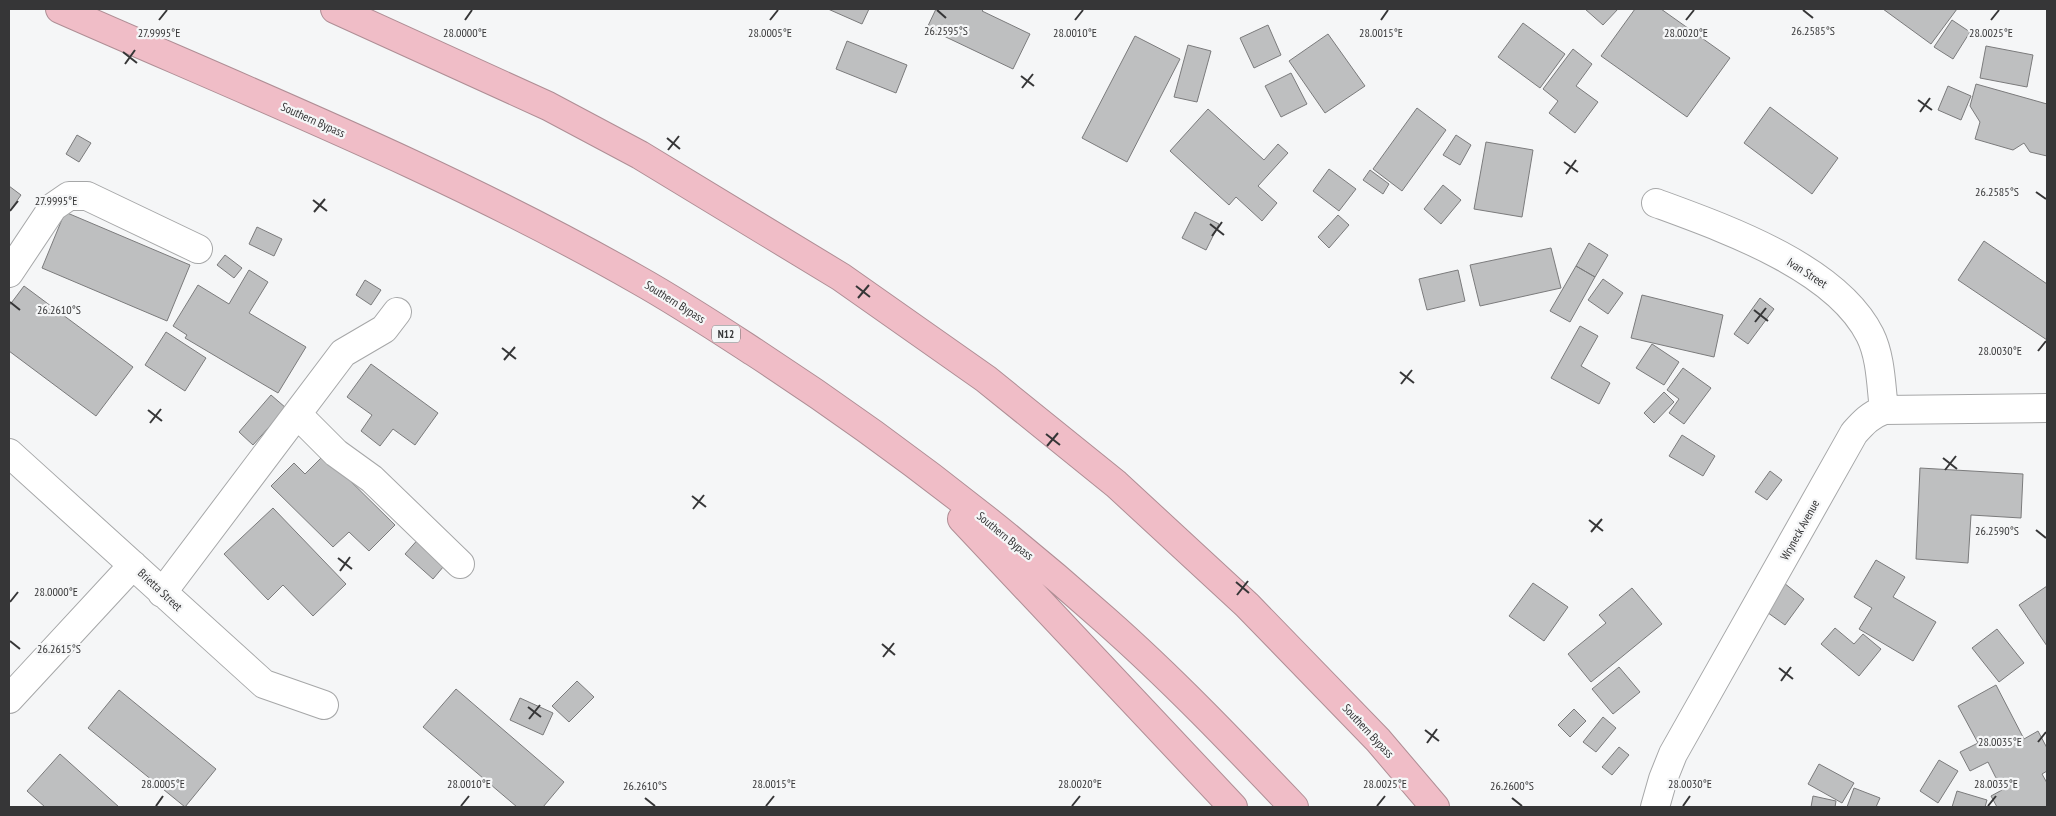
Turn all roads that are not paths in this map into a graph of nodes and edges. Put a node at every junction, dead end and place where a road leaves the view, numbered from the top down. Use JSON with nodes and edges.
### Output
{"nodes":[{"id":1,"x":60,"y":9,"type":"edge"},
{"id":2,"x":335,"y":9,"type":"edge"},
{"id":3,"x":1656,"y":202,"type":"dead end"},
{"id":4,"x":198,"y":248,"type":"dead end"},
{"id":5,"x":9,"y":273,"type":"edge"},
{"id":6,"x":397,"y":312,"type":"dead end"},
{"id":7,"x":2047,"y":408,"type":"edge"},
{"id":8,"x":1884,"y":410,"type":"junction"},
{"id":9,"x":298,"y":414,"type":"junction"},
{"id":10,"x":894,"y":448,"type":"junction"},
{"id":11,"x":9,"y":453,"type":"edge"},
{"id":12,"x":460,"y":564,"type":"dead end"},
{"id":13,"x":133,"y":565,"type":"junction"},
{"id":14,"x":162,"y":593,"type":"junction"},
{"id":15,"x":9,"y":699,"type":"edge"},
{"id":16,"x":324,"y":705,"type":"dead end"},
{"id":17,"x":1233,"y":807,"type":"edge"},
{"id":18,"x":1294,"y":807,"type":"edge"},
{"id":19,"x":1436,"y":807,"type":"edge"},
{"id":20,"x":1655,"y":807,"type":"edge"}],
"edges":[{"from":1,"to":10,"type":"highway","name":"Southern Bypass","number":"N12"},
{"from":2,"to":19,"type":"highway","name":"Southern Bypass"},
{"from":3,"to":8,"type":"street","name":"Ivan Street"},
{"from":4,"to":5,"type":"street"},
{"from":6,"to":9,"type":"street"},
{"from":7,"to":8,"type":"street"},
{"from":8,"to":20,"type":"street","name":"Wryneck Avenue"},
{"from":9,"to":12,"type":"street"},
{"from":9,"to":14,"type":"street"},
{"from":10,"to":17,"type":"highway"},
{"from":10,"to":18,"type":"highway","name":"Southern Bypass","number":"N12"},
{"from":11,"to":13,"type":"street","name":"Brietta Street"},
{"from":13,"to":14,"type":"street","name":"Brietta Street"},
{"from":13,"to":15,"type":"street"},
{"from":14,"to":16,"type":"street","name":"Brietta Street"}]}
